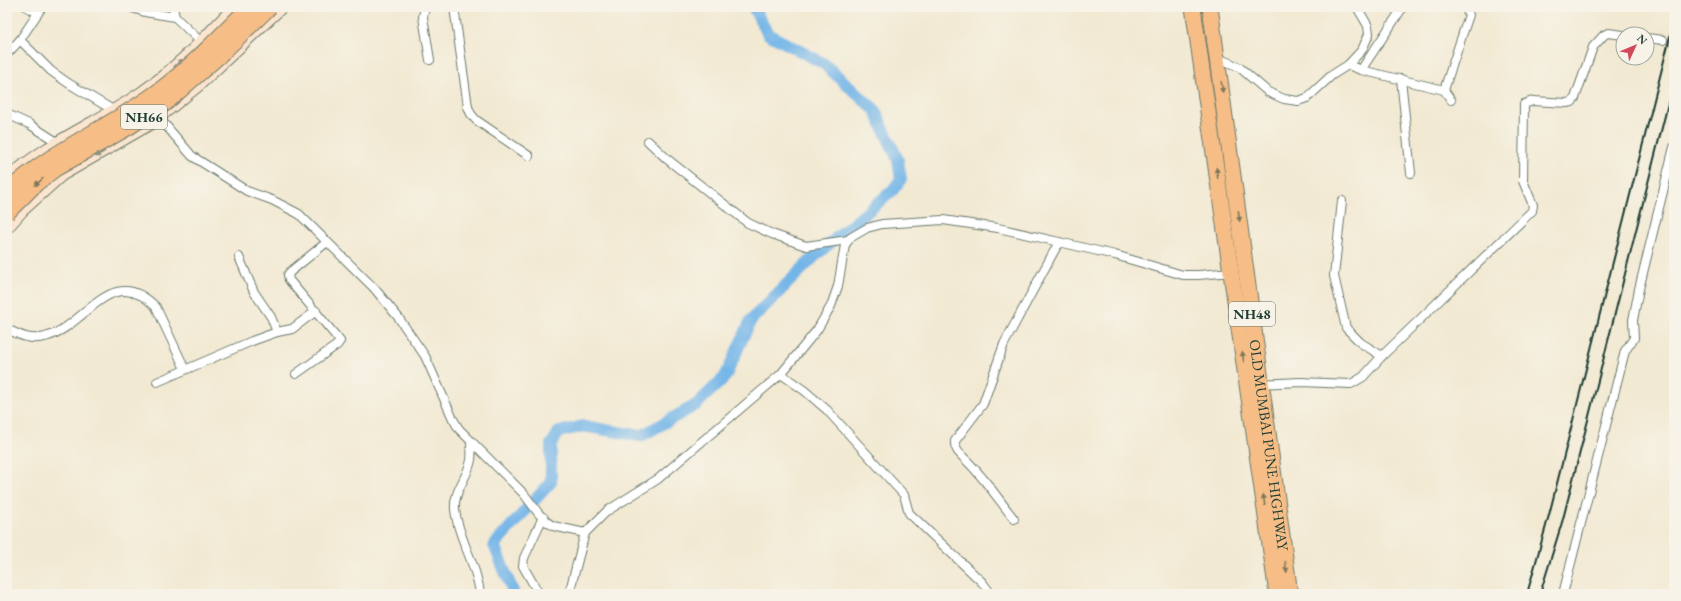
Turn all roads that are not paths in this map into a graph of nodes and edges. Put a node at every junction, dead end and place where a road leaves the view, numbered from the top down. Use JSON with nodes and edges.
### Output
{"nodes":[{"id":1,"x":27,"y":7,"type":"edge"},
{"id":2,"x":129,"y":7,"type":"edge"},
{"id":3,"x":173,"y":7,"type":"edge"},
{"id":4,"x":234,"y":7,"type":"edge"},
{"id":5,"x":249,"y":7,"type":"edge"},
{"id":6,"x":270,"y":7,"type":"edge"},
{"id":7,"x":282,"y":7,"type":"edge"},
{"id":8,"x":425,"y":7,"type":"edge"},
{"id":9,"x":454,"y":7,"type":"edge"},
{"id":10,"x":1188,"y":7,"type":"edge"},
{"id":11,"x":1193,"y":7,"type":"edge"},
{"id":12,"x":1210,"y":7,"type":"edge"},
{"id":13,"x":1215,"y":7,"type":"edge"},
{"id":14,"x":1357,"y":7,"type":"edge"},
{"id":15,"x":1404,"y":7,"type":"edge"},
{"id":16,"x":1466,"y":7,"type":"edge"},
{"id":17,"x":40,"y":10,"type":"edge"},
{"id":18,"x":175,"y":17,"type":"junction"},
{"id":19,"x":1615,"y":34,"type":"edge"},
{"id":20,"x":1214,"y":35,"type":"junction"},
{"id":21,"x":1198,"y":37,"type":"junction"},
{"id":22,"x":1655,"y":39,"type":"edge"},
{"id":23,"x":20,"y":40,"type":"junction"},
{"id":24,"x":1663,"y":40,"type":"tunnel mouth"},
{"id":25,"x":201,"y":42,"type":"junction"},
{"id":26,"x":7,"y":54,"type":"edge"},
{"id":27,"x":1218,"y":58,"type":"junction"},
{"id":28,"x":430,"y":60,"type":"dead end"},
{"id":29,"x":1348,"y":65,"type":"junction"},
{"id":30,"x":1361,"y":70,"type":"junction"},
{"id":31,"x":1401,"y":80,"type":"junction"},
{"id":32,"x":1444,"y":90,"type":"junction"},
{"id":33,"x":140,"y":93,"type":"junction"},
{"id":34,"x":1451,"y":100,"type":"dead end"},
{"id":35,"x":113,"y":110,"type":"junction"},
{"id":36,"x":7,"y":114,"type":"edge"},
{"id":37,"x":159,"y":118,"type":"junction"},
{"id":38,"x":648,"y":141,"type":"dead end"},
{"id":39,"x":57,"y":142,"type":"junction"},
{"id":40,"x":1674,"y":147,"type":"edge"},
{"id":41,"x":529,"y":156,"type":"dead end"},
{"id":42,"x":1411,"y":173,"type":"dead end"},
{"id":43,"x":7,"y":179,"type":"edge"},
{"id":44,"x":7,"y":192,"type":"edge"},
{"id":45,"x":1342,"y":201,"type":"dead end"},
{"id":46,"x":7,"y":213,"type":"edge"},
{"id":47,"x":7,"y":228,"type":"edge"},
{"id":48,"x":845,"y":241,"type":"junction"},
{"id":49,"x":327,"y":242,"type":"junction"},
{"id":50,"x":1059,"y":242,"type":"junction"},
{"id":51,"x":239,"y":257,"type":"dead end"},
{"id":52,"x":1231,"y":272,"type":"junction"},
{"id":53,"x":316,"y":312,"type":"junction"},
{"id":54,"x":7,"y":329,"type":"edge"},
{"id":55,"x":277,"y":332,"type":"junction"},
{"id":56,"x":1382,"y":356,"type":"junction"},
{"id":57,"x":185,"y":369,"type":"junction"},
{"id":58,"x":296,"y":374,"type":"dead end"},
{"id":59,"x":781,"y":374,"type":"junction"},
{"id":60,"x":157,"y":382,"type":"dead end"},
{"id":61,"x":1254,"y":384,"type":"junction"},
{"id":62,"x":471,"y":442,"type":"junction"},
{"id":63,"x":541,"y":516,"type":"junction"},
{"id":64,"x":1014,"y":519,"type":"dead end"},
{"id":65,"x":585,"y":533,"type":"junction"},
{"id":66,"x":480,"y":594,"type":"edge"},
{"id":67,"x":539,"y":594,"type":"edge"},
{"id":68,"x":569,"y":594,"type":"edge"},
{"id":69,"x":991,"y":594,"type":"edge"},
{"id":70,"x":1277,"y":594,"type":"edge"},
{"id":71,"x":1290,"y":594,"type":"edge"},
{"id":72,"x":1562,"y":594,"type":"edge"}],
"edges":[{"from":1,"to":17,"type":"street"},
{"from":2,"to":18,"type":"street"},
{"from":3,"to":18,"type":"street"},
{"from":4,"to":25,"type":"street"},
{"from":5,"to":44,"type":"highway","number":"NH66","bridge":true},
{"from":6,"to":46,"type":"highway","number":"NH66","one_way":true,"bridge":true},
{"from":7,"to":37,"type":"street"},
{"from":8,"to":28,"type":"street"},
{"from":9,"to":41,"type":"street"},
{"from":10,"to":21,"type":"highway","number":"NH48"},
{"from":11,"to":21,"type":"highway"},
{"from":12,"to":20,"type":"highway"},
{"from":13,"to":20,"type":"highway","number":"NH48"},
{"from":14,"to":29,"type":"street"},
{"from":15,"to":30,"type":"street"},
{"from":16,"to":32,"type":"street"},
{"from":17,"to":23,"type":"street"},
{"from":18,"to":25,"type":"street"},
{"from":19,"to":56,"type":"street"},
{"from":20,"to":27,"type":"highway","name":"OLD MUMBAI PUNE HIGHWAY","number":"NH48"},
{"from":52,"to":21,"type":"highway","name":"OLD MUMBAI PUNE HIGHWAY","number":"NH48","one_way":true},
{"from":22,"to":24,"type":"street"},
{"from":23,"to":26,"type":"street"},
{"from":23,"to":35,"type":"street"},
{"from":33,"to":25,"type":"street","one_way":true},
{"from":27,"to":29,"type":"street"},
{"from":27,"to":61,"type":"highway","name":"OLD MUMBAI PUNE HIGHWAY","number":"NH48","one_way":true},
{"from":29,"to":30,"type":"street"},
{"from":30,"to":31,"type":"street"},
{"from":31,"to":32,"type":"street"},
{"from":31,"to":42,"type":"street"},
{"from":32,"to":34,"type":"street"},
{"from":33,"to":35,"type":"street"},
{"from":33,"to":37,"type":"street"},
{"from":35,"to":39,"type":"street"},
{"from":36,"to":39,"type":"street"},
{"from":37,"to":47,"type":"street","one_way":true},
{"from":37,"to":49,"type":"street"},
{"from":38,"to":48,"type":"street"},
{"from":39,"to":43,"type":"street"},
{"from":40,"to":72,"type":"street"},
{"from":45,"to":56,"type":"street"},
{"from":48,"to":50,"type":"street"},
{"from":48,"to":59,"type":"street"},
{"from":49,"to":53,"type":"street"},
{"from":49,"to":62,"type":"street"},
{"from":50,"to":52,"type":"street"},
{"from":50,"to":64,"type":"street"},
{"from":51,"to":55,"type":"street"},
{"from":61,"to":52,"type":"highway","name":"OLD MUMBAI PUNE HIGHWAY","number":"NH48","one_way":true},
{"from":53,"to":55,"type":"street"},
{"from":53,"to":58,"type":"street"},
{"from":54,"to":57,"type":"street"},
{"from":55,"to":57,"type":"street"},
{"from":56,"to":61,"type":"street"},
{"from":57,"to":60,"type":"street"},
{"from":59,"to":65,"type":"street"},
{"from":59,"to":69,"type":"street"},
{"from":70,"to":61,"type":"highway","name":"OLD MUMBAI PUNE HIGHWAY","number":"NH48","one_way":true},
{"from":61,"to":71,"type":"highway","name":"OLD MUMBAI PUNE HIGHWAY","number":"NH48","one_way":true},
{"from":62,"to":63,"type":"street"},
{"from":62,"to":66,"type":"street"},
{"from":63,"to":65,"type":"street"},
{"from":63,"to":67,"type":"street"},
{"from":65,"to":68,"type":"street"}]}
